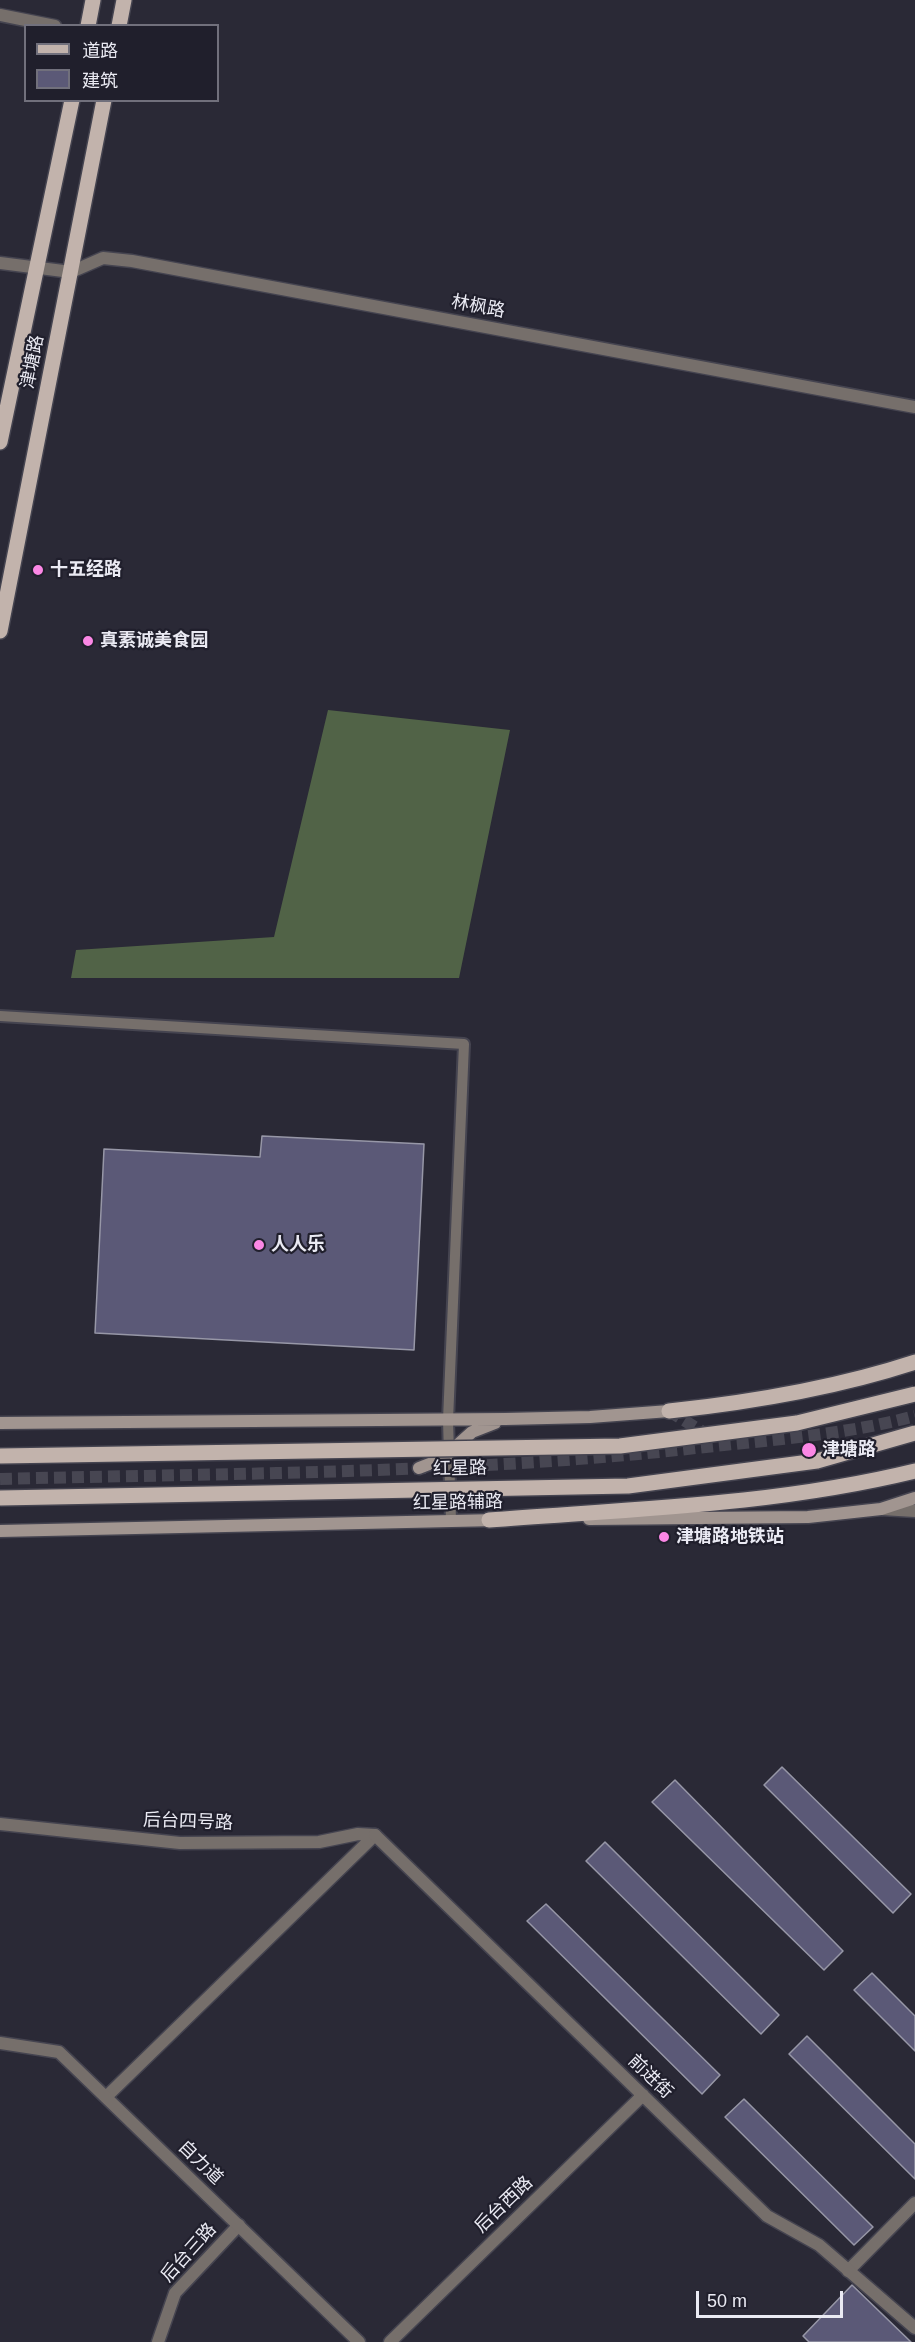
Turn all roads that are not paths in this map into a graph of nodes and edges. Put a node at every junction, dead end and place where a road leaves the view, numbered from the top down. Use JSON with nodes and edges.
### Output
{"nodes":[{"id":1,"x":93,"y":0,"type":"edge"},
{"id":2,"x":124,"y":0,"type":"edge"},
{"id":3,"x":0,"y":15,"type":"edge"},
{"id":4,"x":45,"y":24,"type":"edge"},
{"id":5,"x":88,"y":24,"type":"edge"},
{"id":6,"x":119,"y":24,"type":"edge"},
{"id":7,"x":72,"y":102,"type":"edge"},
{"id":8,"x":104,"y":102,"type":"edge"},
{"id":9,"x":0,"y":262,"type":"edge"},
{"id":10,"x":37,"y":270,"type":"junction"},
{"id":11,"x":71,"y":272,"type":"junction"},
{"id":12,"x":915,"y":407,"type":"edge"},
{"id":13,"x":0,"y":442,"type":"edge"},
{"id":14,"x":0,"y":631,"type":"edge"},
{"id":15,"x":0,"y":1016,"type":"edge"},
{"id":16,"x":915,"y":1362,"type":"edge"},
{"id":17,"x":915,"y":1394,"type":"edge"},
{"id":18,"x":669,"y":1411,"type":"joint"},
{"id":19,"x":505,"y":1419,"type":"junction"},
{"id":20,"x":448,"y":1420,"type":"junction"},
{"id":21,"x":0,"y":1423,"type":"edge"},
{"id":22,"x":915,"y":1434,"type":"edge"},
{"id":23,"x":448,"y":1455,"type":"junction"},
{"id":24,"x":0,"y":1456,"type":"edge"},
{"id":25,"x":419,"y":1468,"type":"dead end"},
{"id":26,"x":915,"y":1471,"type":"edge"},
{"id":27,"x":0,"y":1498,"type":"edge"},
{"id":28,"x":915,"y":1498,"type":"edge"},
{"id":29,"x":881,"y":1509,"type":"junction"},
{"id":30,"x":915,"y":1511,"type":"edge"},
{"id":31,"x":489,"y":1520,"type":"junction"},
{"id":32,"x":451,"y":1521,"type":"junction"},
{"id":33,"x":0,"y":1531,"type":"edge"},
{"id":34,"x":0,"y":1824,"type":"edge"},
{"id":35,"x":375,"y":1835,"type":"junction"},
{"id":36,"x":0,"y":2043,"type":"edge"},
{"id":37,"x":643,"y":2095,"type":"junction"},
{"id":38,"x":106,"y":2097,"type":"junction"},
{"id":39,"x":915,"y":2203,"type":"edge"},
{"id":40,"x":239,"y":2225,"type":"junction"},
{"id":41,"x":848,"y":2271,"type":"junction"},
{"id":42,"x":915,"y":2328,"type":"edge"},
{"id":43,"x":158,"y":2342,"type":"edge"},
{"id":44,"x":359,"y":2342,"type":"edge"},
{"id":45,"x":390,"y":2342,"type":"edge"}],
"edges":[{"from":1,"to":5,"type":"main road"},
{"from":2,"to":6,"type":"main road"},
{"from":3,"to":4,"type":"street"},
{"from":7,"to":10,"type":"main road","name":"津塘路"},
{"from":8,"to":11,"type":"main road","name":"津塘路"},
{"from":9,"to":10,"type":"street","name":"林枫路"},
{"from":10,"to":11,"type":"street","name":"林枫路"},
{"from":10,"to":13,"type":"main road","name":"津塘路"},
{"from":11,"to":12,"type":"street","name":"林枫路"},
{"from":11,"to":14,"type":"main road","name":"津塘路"},
{"from":15,"to":20,"type":"lane"},
{"from":16,"to":18,"type":"main road"},
{"from":17,"to":24,"type":"main road","name":"红星路","bridge":true},
{"from":18,"to":19,"type":"main road"},
{"from":19,"to":20,"type":"main road"},
{"from":19,"to":23,"type":"main road"},
{"from":20,"to":21,"type":"main road"},
{"from":20,"to":23,"type":"lane"},
{"from":22,"to":27,"type":"main road","name":"红星路","bridge":true},
{"from":23,"to":25,"type":"main road"},
{"from":23,"to":32,"type":"lane"},
{"from":26,"to":31,"type":"main road"},
{"from":28,"to":29,"type":"main road","name":"红星路辅路"},
{"from":29,"to":30,"type":"street"},
{"from":29,"to":31,"type":"main road","name":"红星路辅路"},
{"from":31,"to":32,"type":"main road","name":"红星路辅路"},
{"from":32,"to":33,"type":"main road","name":"红星路辅路"},
{"from":34,"to":35,"type":"street","name":"后台四号路"},
{"from":35,"to":37,"type":"street","name":"前进街"},
{"from":35,"to":38,"type":"street"},
{"from":36,"to":38,"type":"street","name":"自力道"},
{"from":37,"to":41,"type":"street","name":"前进街"},
{"from":37,"to":45,"type":"street","name":"后台西路"},
{"from":38,"to":40,"type":"street","name":"自力道"},
{"from":39,"to":41,"type":"street"},
{"from":40,"to":43,"type":"street","name":"后台三路"},
{"from":40,"to":44,"type":"street","name":"自力道"},
{"from":41,"to":42,"type":"street","name":"前进街"}]}
